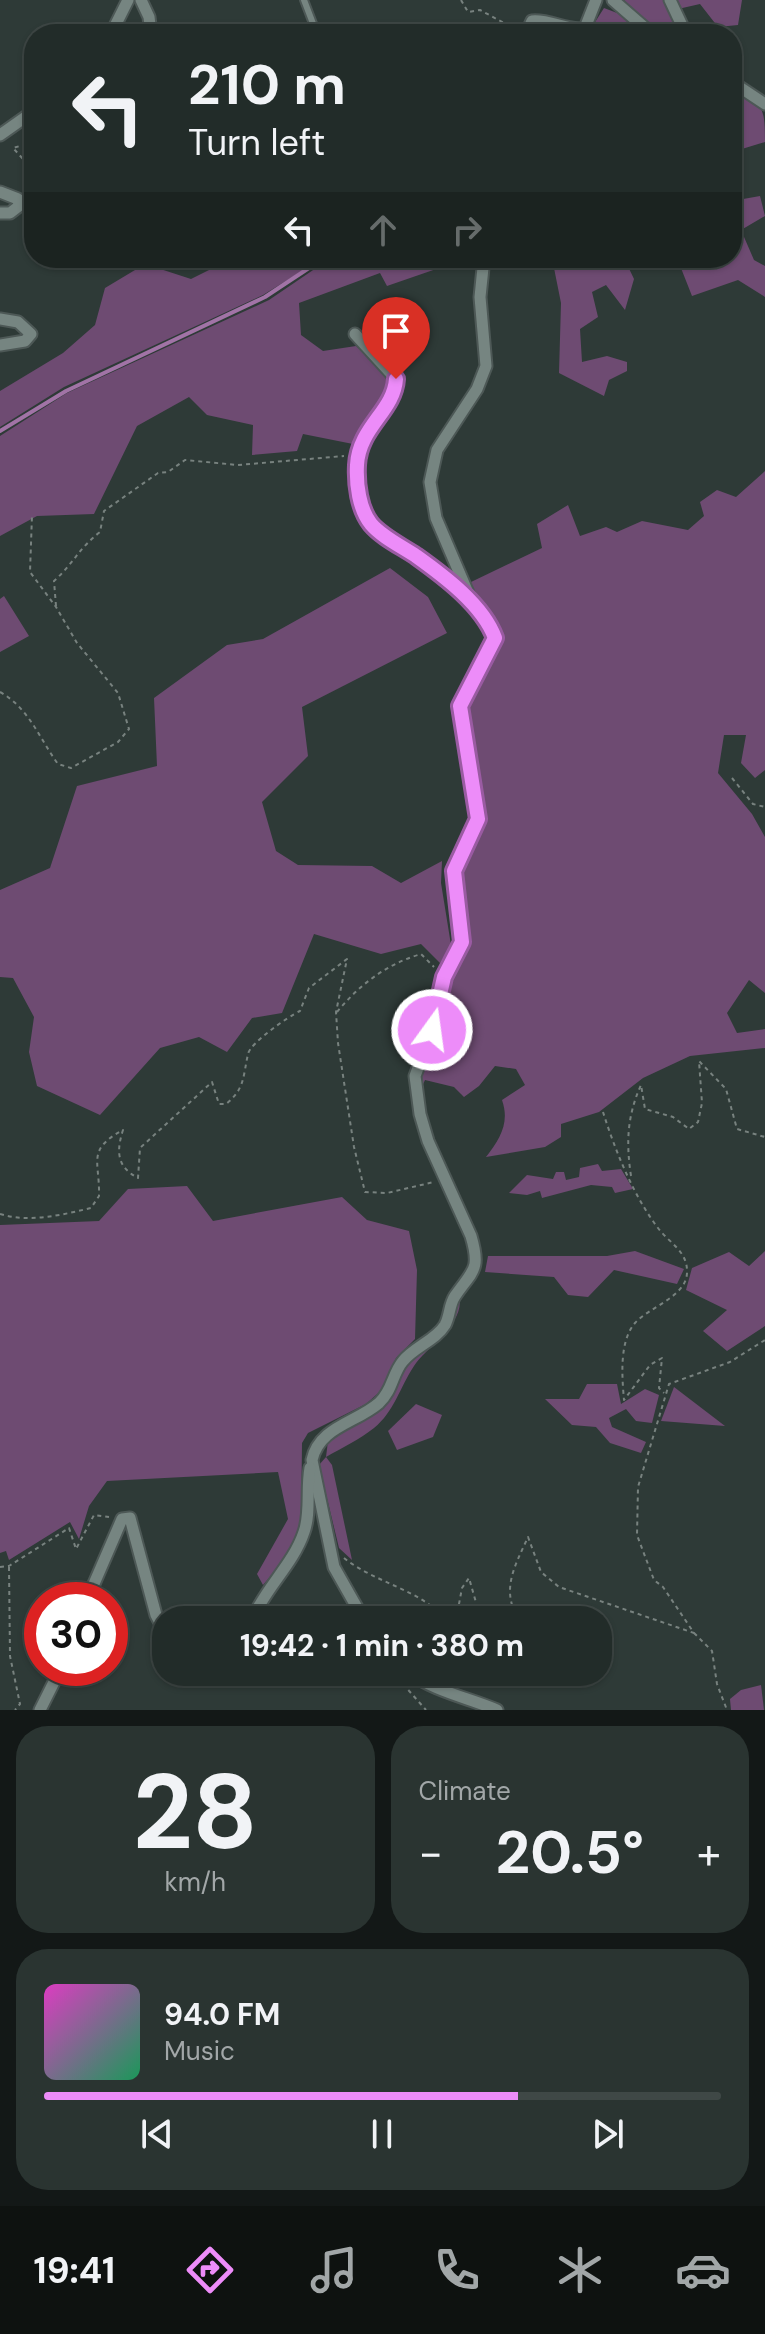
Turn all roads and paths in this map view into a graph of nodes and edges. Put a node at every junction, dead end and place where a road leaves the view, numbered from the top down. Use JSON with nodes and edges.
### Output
{"nodes":[{"id":1,"x":128,"y":0,"type":"edge"},
{"id":2,"x":141,"y":0,"type":"edge"},
{"id":3,"x":304,"y":0,"type":"edge"},
{"id":4,"x":461,"y":0,"type":"edge"},
{"id":5,"x":596,"y":0,"type":"edge"},
{"id":6,"x":613,"y":0,"type":"edge"},
{"id":7,"x":670,"y":0,"type":"edge"},
{"id":8,"x":116,"y":24,"type":"edge"},
{"id":9,"x":150,"y":24,"type":"edge"},
{"id":10,"x":313,"y":24,"type":"edge"},
{"id":11,"x":506,"y":24,"type":"edge"},
{"id":12,"x":530,"y":24,"type":"edge"},
{"id":13,"x":560,"y":24,"type":"edge"},
{"id":14,"x":587,"y":24,"type":"edge"},
{"id":15,"x":641,"y":24,"type":"edge"},
{"id":16,"x":681,"y":24,"type":"edge"},
{"id":17,"x":742,"y":89,"type":"edge"},
{"id":18,"x":765,"y":104,"type":"edge"},
{"id":19,"x":24,"y":118,"type":"edge"},
{"id":20,"x":0,"y":135,"type":"edge"},
{"id":21,"x":24,"y":145,"type":"edge"},
{"id":22,"x":24,"y":160,"type":"edge"},
{"id":23,"x":0,"y":192,"type":"edge"},
{"id":24,"x":0,"y":213,"type":"edge"},
{"id":25,"x":483,"y":268,"type":"edge"},
{"id":26,"x":0,"y":319,"type":"edge"},
{"id":27,"x":355,"y":334,"type":"dead end"},
{"id":28,"x":0,"y":345,"type":"edge"},
{"id":29,"x":358,"y":456,"type":"junction"},
{"id":30,"x":32,"y":515,"type":"dead end"},
{"id":31,"x":56,"y":607,"type":"junction"},
{"id":32,"x":475,"y":607,"type":"junction"},
{"id":33,"x":0,"y":692,"type":"edge"},
{"id":34,"x":732,"y":778,"type":"dead end"},
{"id":35,"x":765,"y":807,"type":"edge"},
{"id":36,"x":444,"y":977,"type":"junction"},
{"id":37,"x":336,"y":1012,"type":"junction"},
{"id":38,"x":603,"y":1112,"type":"dead end"},
{"id":39,"x":765,"y":1134,"type":"edge"},
{"id":40,"x":447,"y":1180,"type":"junction"},
{"id":41,"x":632,"y":1181,"type":"junction"},
{"id":42,"x":0,"y":1214,"type":"edge"},
{"id":43,"x":765,"y":1340,"type":"edge"},
{"id":44,"x":665,"y":1394,"type":"junction"},
{"id":45,"x":312,"y":1460,"type":"junction"},
{"id":46,"x":122,"y":1519,"type":"junction"},
{"id":47,"x":331,"y":1547,"type":"junction"},
{"id":48,"x":9,"y":1566,"type":"junction"},
{"id":49,"x":0,"y":1567,"type":"edge"},
{"id":50,"x":95,"y":1582,"type":"edge"},
{"id":51,"x":154,"y":1606,"type":"edge"},
{"id":52,"x":259,"y":1606,"type":"edge"},
{"id":53,"x":355,"y":1606,"type":"edge"},
{"id":54,"x":432,"y":1606,"type":"edge"},
{"id":55,"x":459,"y":1606,"type":"edge"},
{"id":56,"x":477,"y":1606,"type":"edge"},
{"id":57,"x":511,"y":1606,"type":"edge"},
{"id":58,"x":694,"y":1633,"type":"junction"},
{"id":59,"x":52,"y":1686,"type":"edge"},
{"id":60,"x":406,"y":1686,"type":"edge"},
{"id":61,"x":434,"y":1686,"type":"edge"},
{"id":62,"x":15,"y":1710,"type":"edge"},
{"id":63,"x":40,"y":1710,"type":"edge"},
{"id":64,"x":426,"y":1710,"type":"edge"},
{"id":65,"x":497,"y":1710,"type":"edge"},
{"id":66,"x":727,"y":1710,"type":"edge"}],
"edges":[{"from":1,"to":8,"type":"street"},
{"from":2,"to":9,"type":"street"},
{"from":3,"to":10,"type":"lane"},
{"from":4,"to":11,"type":"path"},
{"from":5,"to":14,"type":"street"},
{"from":6,"to":15,"type":"street"},
{"from":7,"to":16,"type":"street"},
{"from":12,"to":13,"type":"street"},
{"from":17,"to":18,"type":"street"},
{"from":19,"to":20,"type":"street"},
{"from":21,"to":22,"type":"path"},
{"from":23,"to":24,"type":"street"},
{"from":25,"to":32,"type":"street"},
{"from":26,"to":28,"type":"street"},
{"from":27,"to":29,"type":"street"},
{"from":29,"to":31,"type":"path"},
{"from":29,"to":32,"type":"street"},
{"from":30,"to":31,"type":"path"},
{"from":31,"to":33,"type":"path"},
{"from":32,"to":36,"type":"street"},
{"from":34,"to":35,"type":"path"},
{"from":36,"to":37,"type":"path"},
{"from":36,"to":40,"type":"street"},
{"from":37,"to":40,"type":"path"},
{"from":37,"to":42,"type":"path"},
{"from":38,"to":41,"type":"path"},
{"from":39,"to":41,"type":"path"},
{"from":40,"to":45,"type":"street"},
{"from":41,"to":44,"type":"path"},
{"from":43,"to":44,"type":"path"},
{"from":44,"to":58,"type":"path"},
{"from":45,"to":47,"type":"street"},
{"from":45,"to":52,"type":"street"},
{"from":46,"to":48,"type":"path"},
{"from":46,"to":50,"type":"street"},
{"from":46,"to":51,"type":"street"},
{"from":47,"to":53,"type":"street"},
{"from":47,"to":54,"type":"path"},
{"from":48,"to":49,"type":"path"},
{"from":48,"to":62,"type":"path"},
{"from":55,"to":56,"type":"path"},
{"from":57,"to":58,"type":"path"},
{"from":58,"to":66,"type":"path"},
{"from":59,"to":63,"type":"street"},
{"from":60,"to":64,"type":"path"},
{"from":61,"to":65,"type":"street"}]}
